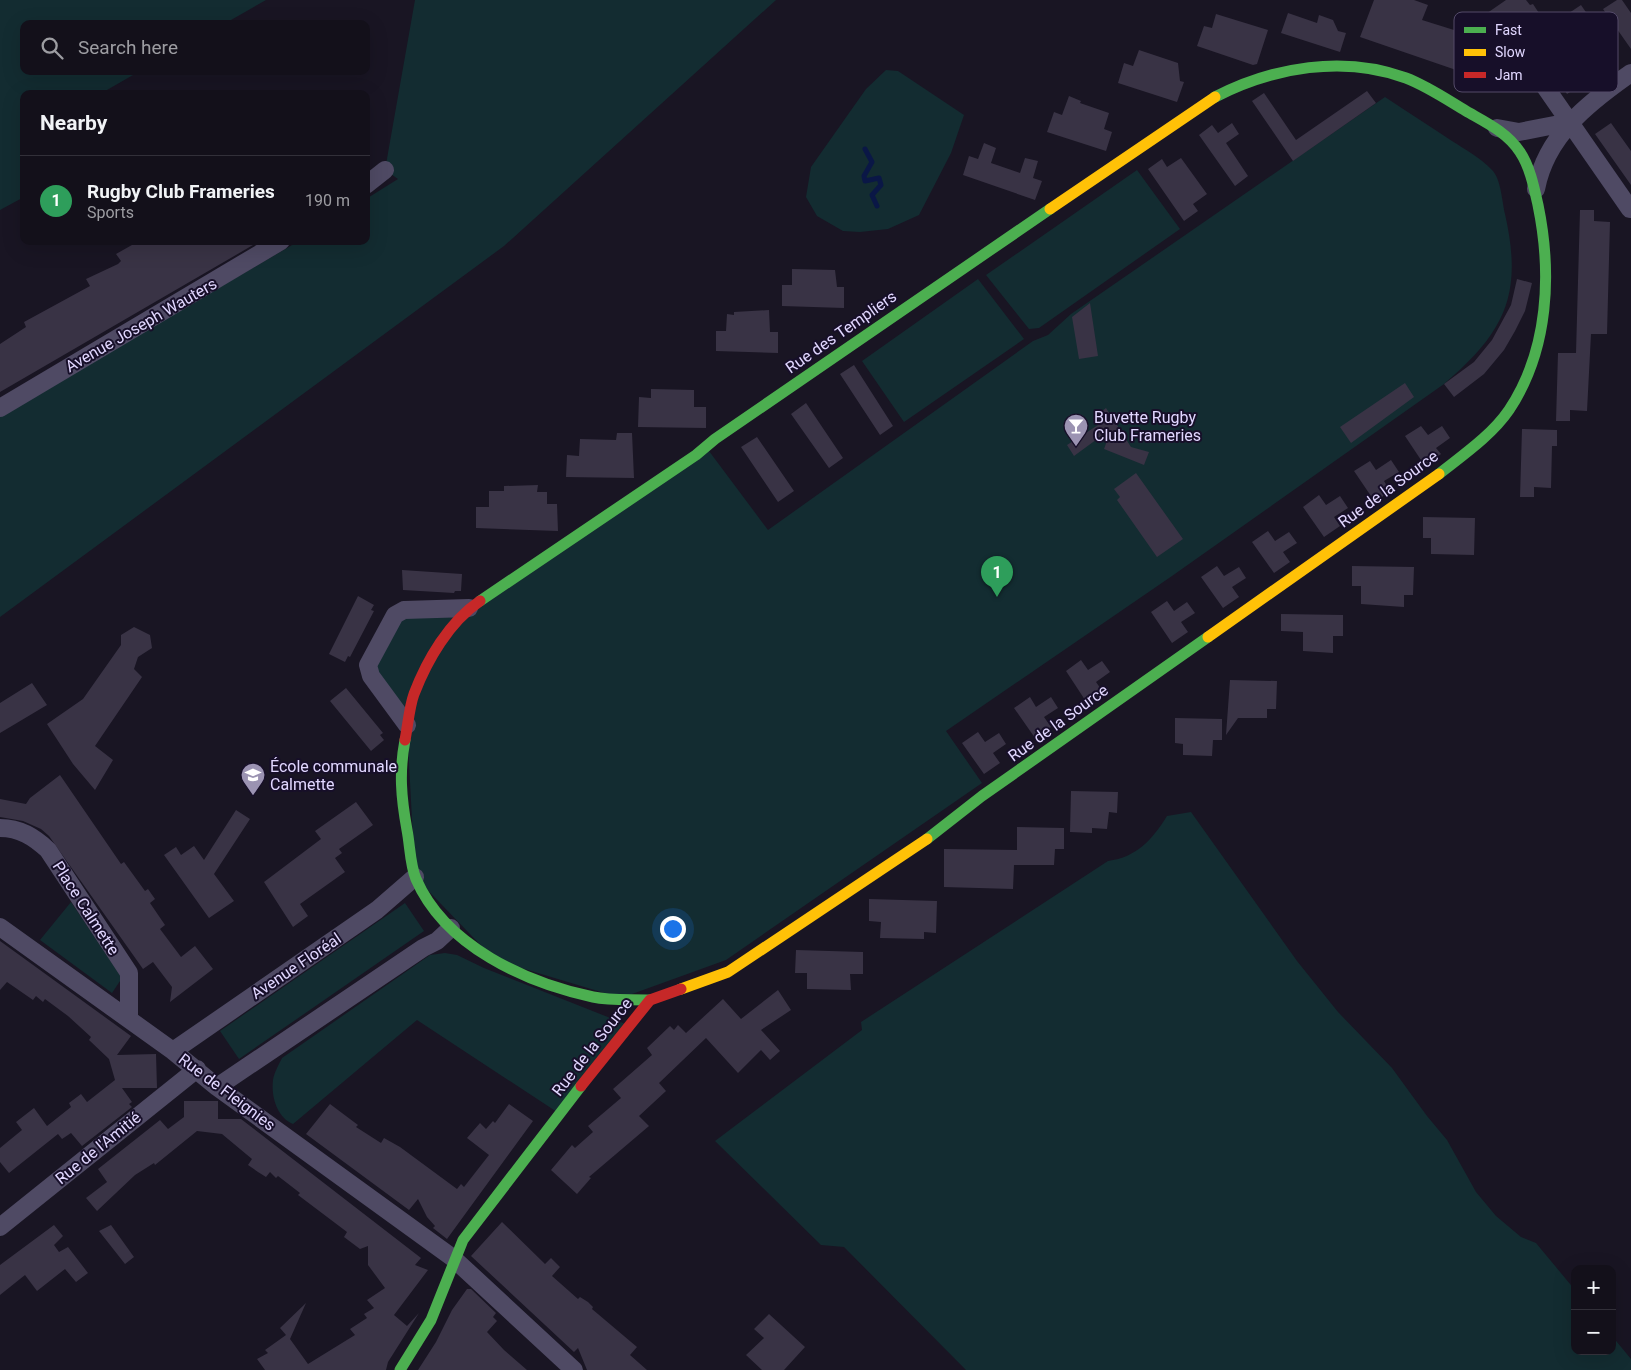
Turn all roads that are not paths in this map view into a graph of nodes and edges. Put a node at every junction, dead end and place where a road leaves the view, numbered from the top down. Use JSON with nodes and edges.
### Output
{"nodes":[{"id":1,"x":1631,"y":74,"type":"edge"},
{"id":2,"x":1618,"y":84,"type":"edge"},
{"id":3,"x":1549,"y":92,"type":"edge"},
{"id":4,"x":1608,"y":92,"type":"edge"},
{"id":5,"x":1570,"y":122,"type":"junction"},
{"id":6,"x":1486,"y":123,"type":"junction"},
{"id":7,"x":1519,"y":150,"type":"joint"},
{"id":8,"x":385,"y":170,"type":"dead end"},
{"id":9,"x":370,"y":182,"type":"edge"},
{"id":10,"x":1535,"y":193,"type":"junction"},
{"id":11,"x":1630,"y":209,"type":"dead end"},
{"id":12,"x":274,"y":245,"type":"edge"},
{"id":13,"x":0,"y":408,"type":"edge"},
{"id":14,"x":469,"y":608,"type":"junction"},
{"id":15,"x":407,"y":725,"type":"junction"},
{"id":16,"x":0,"y":828,"type":"edge"},
{"id":17,"x":415,"y":877,"type":"junction"},
{"id":18,"x":0,"y":927,"type":"edge"},
{"id":19,"x":451,"y":928,"type":"junction"},
{"id":20,"x":650,"y":1000,"type":"junction"},
{"id":21,"x":129,"y":1019,"type":"junction"},
{"id":22,"x":173,"y":1050,"type":"junction"},
{"id":23,"x":197,"y":1069,"type":"junction"},
{"id":24,"x":217,"y":1087,"type":"junction"},
{"id":25,"x":0,"y":1227,"type":"edge"},
{"id":26,"x":453,"y":1258,"type":"junction"},
{"id":27,"x":400,"y":1370,"type":"edge"},
{"id":28,"x":574,"y":1370,"type":"edge"}],
"edges":[{"from":1,"to":2,"type":"street"},
{"from":3,"to":5,"type":"street"},
{"from":4,"to":5,"type":"street"},
{"from":5,"to":6,"type":"street"},
{"from":5,"to":10,"type":"street"},
{"from":5,"to":11,"type":"street"},
{"from":6,"to":7,"type":"street","name":"Rue des Templiers"},
{"from":6,"to":14,"type":"street","name":"Rue des Templiers"},
{"from":7,"to":10,"type":"street","name":"Rue de la Source"},
{"from":8,"to":9,"type":"street"},
{"from":10,"to":20,"type":"street","name":"Rue de la Source"},
{"from":12,"to":13,"type":"street","name":"Avenue Joseph Wauters"},
{"from":14,"to":15,"type":"street","name":"Rue des Templiers"},
{"from":14,"to":15,"type":"street"},
{"from":15,"to":17,"type":"street","name":"Rue des Templiers"},
{"from":16,"to":21,"type":"street","name":"Place Calmette"},
{"from":17,"to":19,"type":"street","name":"Rue des Templiers"},
{"from":17,"to":22,"type":"street","name":"Avenue Floréal"},
{"from":18,"to":21,"type":"street","name":"Rue de Fleignies"},
{"from":19,"to":20,"type":"street","name":"Rue des Templiers"},
{"from":19,"to":24,"type":"street"},
{"from":20,"to":26,"type":"street","name":"Rue de la Source"},
{"from":21,"to":22,"type":"street","name":"Rue de Fleignies"},
{"from":22,"to":23,"type":"street","name":"Rue de Fleignies"},
{"from":23,"to":24,"type":"street","name":"Rue de Fleignies"},
{"from":23,"to":25,"type":"street","name":"Rue de l'Amitié"},
{"from":24,"to":26,"type":"street","name":"Rue de Fleignies"},
{"from":26,"to":27,"type":"street","name":"Rue de la Source"},
{"from":26,"to":28,"type":"street","name":"Rue de Fleignies"}]}
